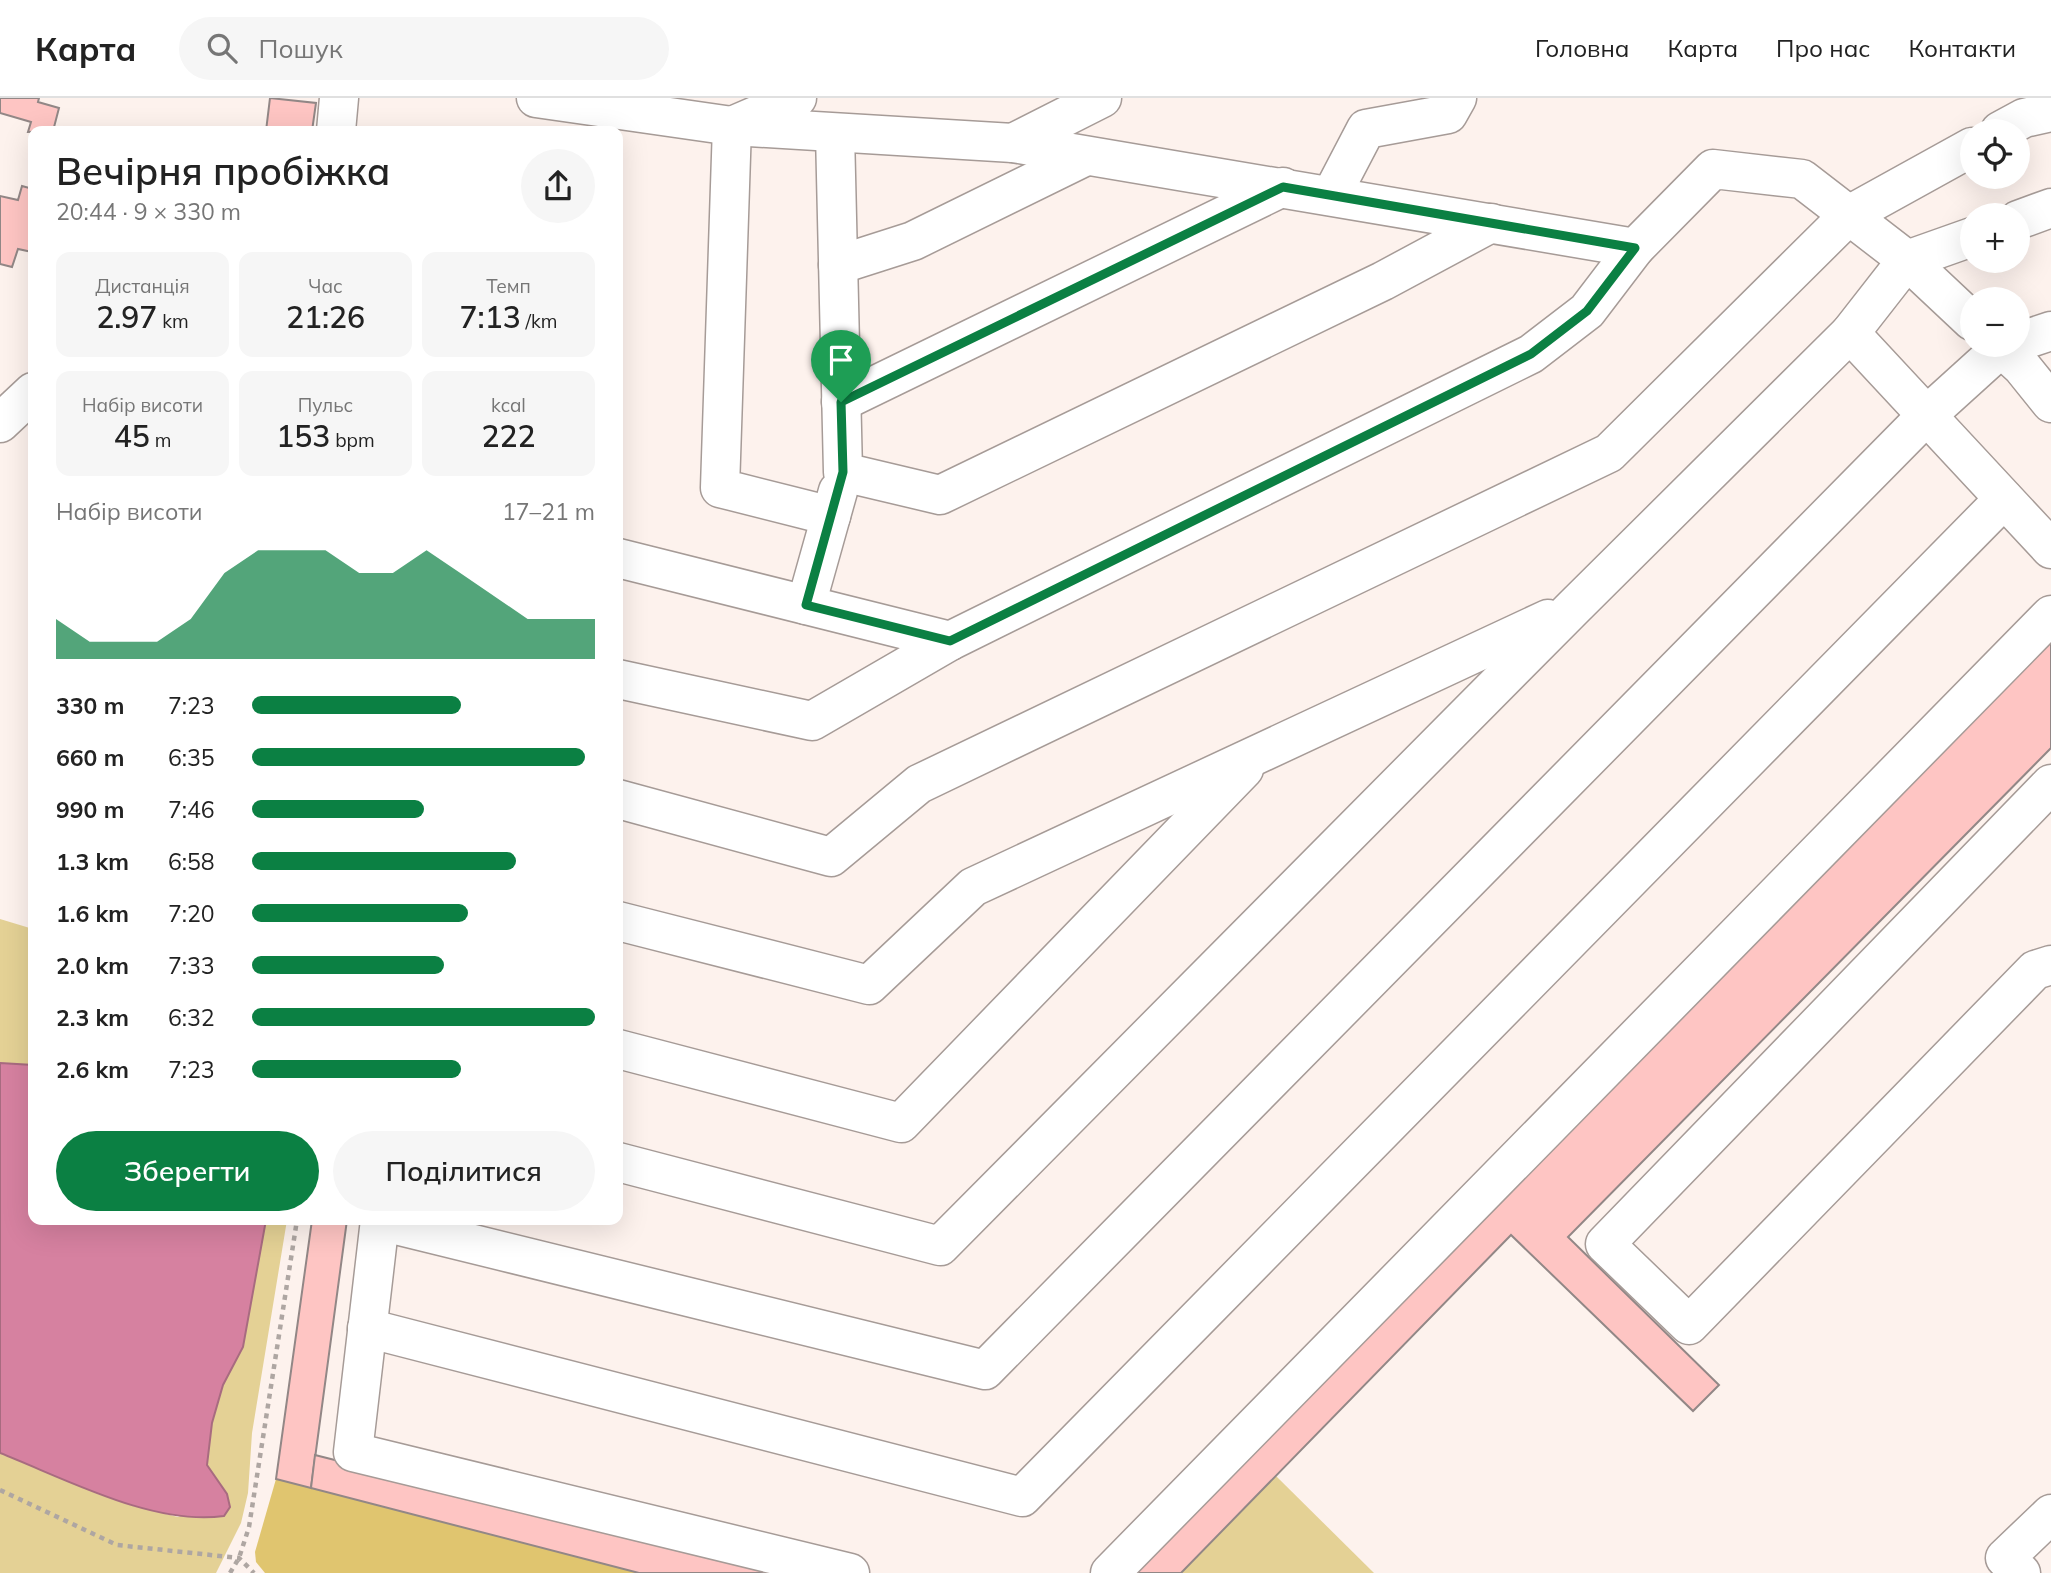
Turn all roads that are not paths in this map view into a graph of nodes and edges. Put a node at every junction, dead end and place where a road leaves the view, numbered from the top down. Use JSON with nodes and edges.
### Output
{"nodes":[{"id":1,"x":338,"y":98,"type":"edge"},
{"id":2,"x":797,"y":98,"type":"edge"},
{"id":3,"x":1102,"y":98,"type":"edge"},
{"id":4,"x":1457,"y":98,"type":"edge"},
{"id":5,"x":559,"y":100,"type":"edge"},
{"id":6,"x":2051,"y":112,"type":"edge"},
{"id":7,"x":2022,"y":119,"type":"edge"},
{"id":8,"x":336,"y":126,"type":"edge"},
{"id":9,"x":732,"y":127,"type":"junction"},
{"id":10,"x":835,"y":133,"type":"junction"},
{"id":11,"x":1013,"y":143,"type":"junction"},
{"id":12,"x":1960,"y":154,"type":"edge"},
{"id":13,"x":1086,"y":156,"type":"junction"},
{"id":14,"x":1283,"y":187,"type":"junction"},
{"id":15,"x":1331,"y":196,"type":"junction"},
{"id":16,"x":2051,"y":208,"type":"edge"},
{"id":17,"x":1849,"y":215,"type":"junction"},
{"id":18,"x":2030,"y":216,"type":"edge"},
{"id":19,"x":1490,"y":223,"type":"junction"},
{"id":20,"x":1960,"y":241,"type":"edge"},
{"id":21,"x":1635,"y":248,"type":"junction"},
{"id":22,"x":1907,"y":261,"type":"junction"},
{"id":23,"x":838,"y":265,"type":"junction"},
{"id":24,"x":1960,"y":310,"type":"edge"},
{"id":25,"x":2051,"y":331,"type":"edge"},
{"id":26,"x":1850,"y":332,"type":"junction"},
{"id":27,"x":2030,"y":338,"type":"edge"},
{"id":28,"x":1993,"y":357,"type":"edge"},
{"id":29,"x":2015,"y":357,"type":"edge"},
{"id":30,"x":28,"y":397,"type":"edge"},
{"id":31,"x":841,"y":402,"type":"junction"},
{"id":32,"x":2051,"y":403,"type":"edge"},
{"id":33,"x":1927,"y":415,"type":"junction"},
{"id":34,"x":0,"y":423,"type":"edge"},
{"id":35,"x":843,"y":472,"type":"junction"},
{"id":36,"x":2004,"y":499,"type":"junction"},
{"id":37,"x":831,"y":516,"type":"junction"},
{"id":38,"x":2051,"y":549,"type":"edge"},
{"id":39,"x":623,"y":559,"type":"edge"},
{"id":40,"x":806,"y":605,"type":"junction"},
{"id":41,"x":1573,"y":608,"type":"junction"},
{"id":42,"x":2051,"y":615,"type":"edge"},
{"id":43,"x":950,"y":641,"type":"junction"},
{"id":44,"x":623,"y":680,"type":"edge"},
{"id":45,"x":1261,"y":753,"type":"junction"},
{"id":46,"x":2051,"y":784,"type":"edge"},
{"id":47,"x":623,"y":800,"type":"edge"},
{"id":48,"x":623,"y":923,"type":"edge"},
{"id":49,"x":2051,"y":965,"type":"edge"},
{"id":50,"x":623,"y":1050,"type":"edge"},
{"id":51,"x":623,"y":1163,"type":"edge"},
{"id":52,"x":379,"y":1225,"type":"edge"},
{"id":53,"x":400,"y":1225,"type":"edge"},
{"id":54,"x":367,"y":1328,"type":"junction"},
{"id":55,"x":2051,"y":1514,"type":"edge"},
{"id":56,"x":850,"y":1573,"type":"edge"},
{"id":57,"x":1110,"y":1573,"type":"edge"},
{"id":58,"x":2021,"y":1573,"type":"edge"}],
"edges":[{"from":1,"to":8,"type":"street"},
{"from":2,"to":9,"type":"street"},
{"from":3,"to":11,"type":"street"},
{"from":4,"to":15,"type":"street"},
{"from":5,"to":9,"type":"street"},
{"from":6,"to":7,"type":"street"},
{"from":9,"to":10,"type":"street"},
{"from":9,"to":37,"type":"street"},
{"from":10,"to":11,"type":"street"},
{"from":10,"to":23,"type":"street"},
{"from":11,"to":13,"type":"street"},
{"from":12,"to":17,"type":"street"},
{"from":13,"to":14,"type":"street"},
{"from":13,"to":23,"type":"street"},
{"from":14,"to":15,"type":"street"},
{"from":14,"to":31,"type":"street"},
{"from":15,"to":19,"type":"street"},
{"from":16,"to":18,"type":"street"},
{"from":17,"to":21,"type":"street"},
{"from":17,"to":22,"type":"street"},
{"from":17,"to":47,"type":"street"},
{"from":19,"to":21,"type":"street"},
{"from":19,"to":35,"type":"street"},
{"from":20,"to":22,"type":"street"},
{"from":21,"to":43,"type":"street"},
{"from":22,"to":24,"type":"street"},
{"from":22,"to":26,"type":"street"},
{"from":23,"to":31,"type":"street"},
{"from":25,"to":27,"type":"street"},
{"from":26,"to":33,"type":"street"},
{"from":26,"to":41,"type":"street"},
{"from":28,"to":33,"type":"street"},
{"from":29,"to":32,"type":"street"},
{"from":30,"to":34,"type":"street"},
{"from":31,"to":35,"type":"street"},
{"from":33,"to":36,"type":"street"},
{"from":33,"to":53,"type":"street"},
{"from":35,"to":37,"type":"street"},
{"from":36,"to":38,"type":"street"},
{"from":36,"to":54,"type":"street"},
{"from":37,"to":40,"type":"street"},
{"from":39,"to":40,"type":"street"},
{"from":40,"to":43,"type":"street"},
{"from":41,"to":45,"type":"street"},
{"from":41,"to":51,"type":"street"},
{"from":42,"to":57,"type":"street"},
{"from":43,"to":44,"type":"street"},
{"from":45,"to":48,"type":"street"},
{"from":45,"to":50,"type":"street"},
{"from":46,"to":49,"type":"street"},
{"from":52,"to":54,"type":"street"},
{"from":54,"to":56,"type":"street"},
{"from":55,"to":58,"type":"street"}]}
